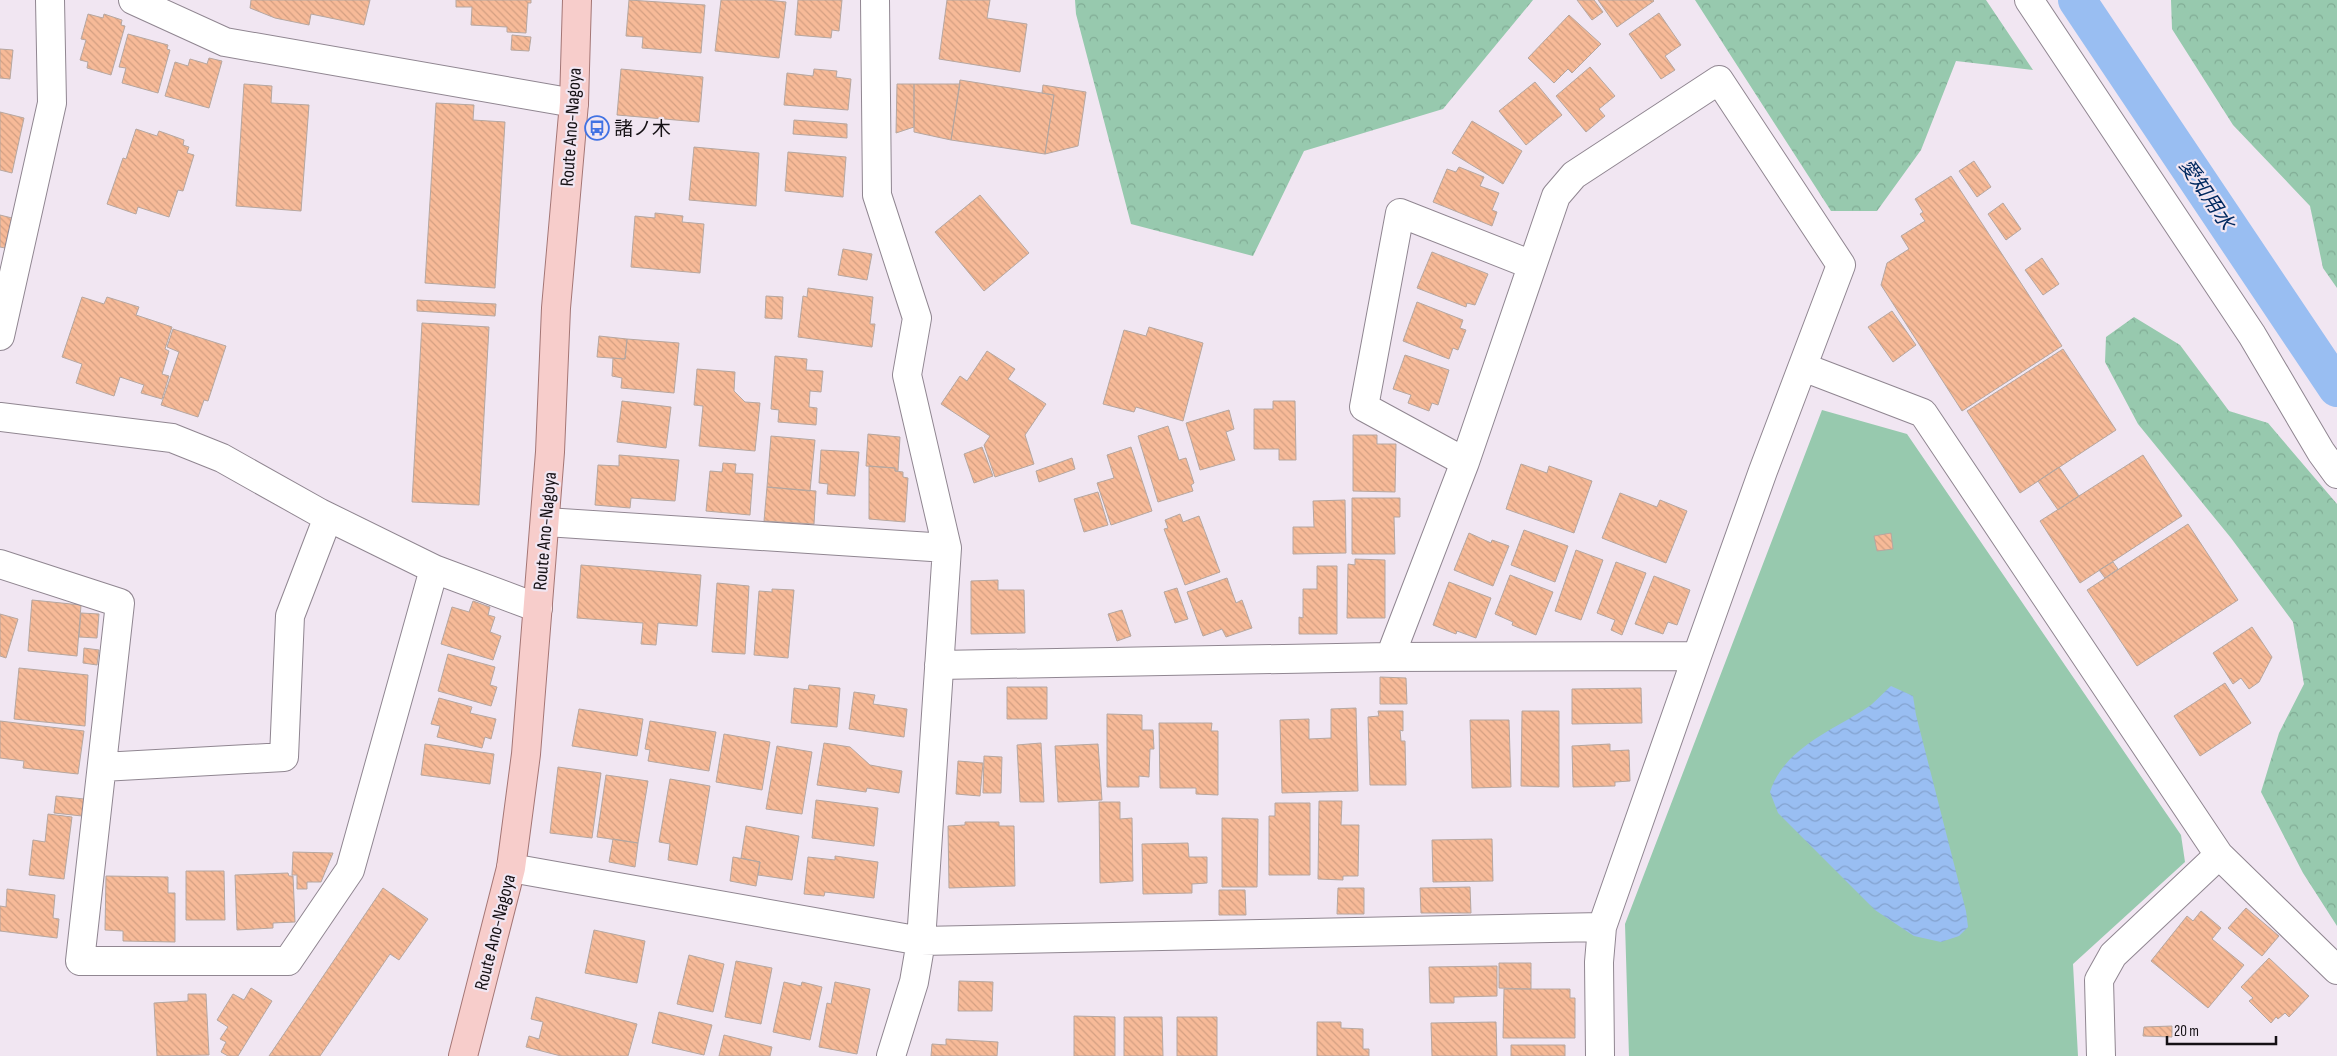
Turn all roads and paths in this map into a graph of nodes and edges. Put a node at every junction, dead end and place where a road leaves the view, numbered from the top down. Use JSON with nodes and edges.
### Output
{"nodes":[{"id":1,"x":50,"y":0,"type":"edge"},
{"id":2,"x":133,"y":0,"type":"edge"},
{"id":3,"x":577,"y":0,"type":"edge"},
{"id":4,"x":875,"y":0,"type":"edge"},
{"id":5,"x":2029,"y":0,"type":"edge"},
{"id":6,"x":574,"y":103,"type":"junction"},
{"id":7,"x":1532,"y":264,"type":"junction"},
{"id":8,"x":0,"y":336,"type":"edge"},
{"id":9,"x":1803,"y":367,"type":"junction"},
{"id":10,"x":0,"y":417,"type":"edge"},
{"id":11,"x":1465,"y":462,"type":"junction"},
{"id":12,"x":2337,"y":474,"type":"edge"},
{"id":13,"x":328,"y":517,"type":"junction"},
{"id":14,"x":546,"y":522,"type":"junction"},
{"id":15,"x":947,"y":548,"type":"junction"},
{"id":16,"x":0,"y":564,"type":"edge"},
{"id":17,"x":434,"y":569,"type":"junction"},
{"id":18,"x":538,"y":608,"type":"junction"},
{"id":19,"x":1697,"y":656,"type":"junction"},
{"id":20,"x":1390,"y":657,"type":"junction"},
{"id":21,"x":939,"y":665,"type":"junction"},
{"id":22,"x":102,"y":767,"type":"junction"},
{"id":23,"x":2219,"y":855,"type":"junction"},
{"id":24,"x":511,"y":868,"type":"junction"},
{"id":25,"x":1602,"y":928,"type":"junction"},
{"id":26,"x":921,"y":941,"type":"junction"},
{"id":27,"x":2337,"y":970,"type":"edge"},
{"id":28,"x":463,"y":1056,"type":"edge"},
{"id":29,"x":891,"y":1056,"type":"edge"},
{"id":30,"x":1600,"y":1056,"type":"edge"},
{"id":31,"x":2101,"y":1056,"type":"edge"}],
"edges":[{"from":1,"to":8,"type":"street"},
{"from":2,"to":6,"type":"street"},
{"from":3,"to":6,"type":"main road","name":"Route Ano-Nagoya"},
{"from":4,"to":15,"type":"street"},
{"from":5,"to":12,"type":"street"},
{"from":6,"to":14,"type":"main road","name":"Route Ano-Nagoya"},
{"from":7,"to":9,"type":"street"},
{"from":7,"to":11,"type":"street"},
{"from":7,"to":11,"type":"street"},
{"from":9,"to":19,"type":"street"},
{"from":9,"to":23,"type":"street"},
{"from":10,"to":13,"type":"street"},
{"from":11,"to":20,"type":"street"},
{"from":13,"to":17,"type":"street"},
{"from":13,"to":22,"type":"street"},
{"from":14,"to":15,"type":"street"},
{"from":14,"to":18,"type":"main road","name":"Route Ano-Nagoya"},
{"from":15,"to":21,"type":"street"},
{"from":16,"to":22,"type":"street"},
{"from":17,"to":18,"type":"street"},
{"from":17,"to":22,"type":"street"},
{"from":18,"to":24,"type":"main road","name":"Route Ano-Nagoya"},
{"from":19,"to":20,"type":"street"},
{"from":19,"to":25,"type":"street"},
{"from":20,"to":21,"type":"street"},
{"from":21,"to":26,"type":"street"},
{"from":23,"to":27,"type":"street"},
{"from":23,"to":31,"type":"street"},
{"from":24,"to":26,"type":"street"},
{"from":24,"to":28,"type":"main road","name":"Route Ano-Nagoya"},
{"from":25,"to":26,"type":"street"},
{"from":25,"to":30,"type":"street"},
{"from":26,"to":29,"type":"street"}]}
